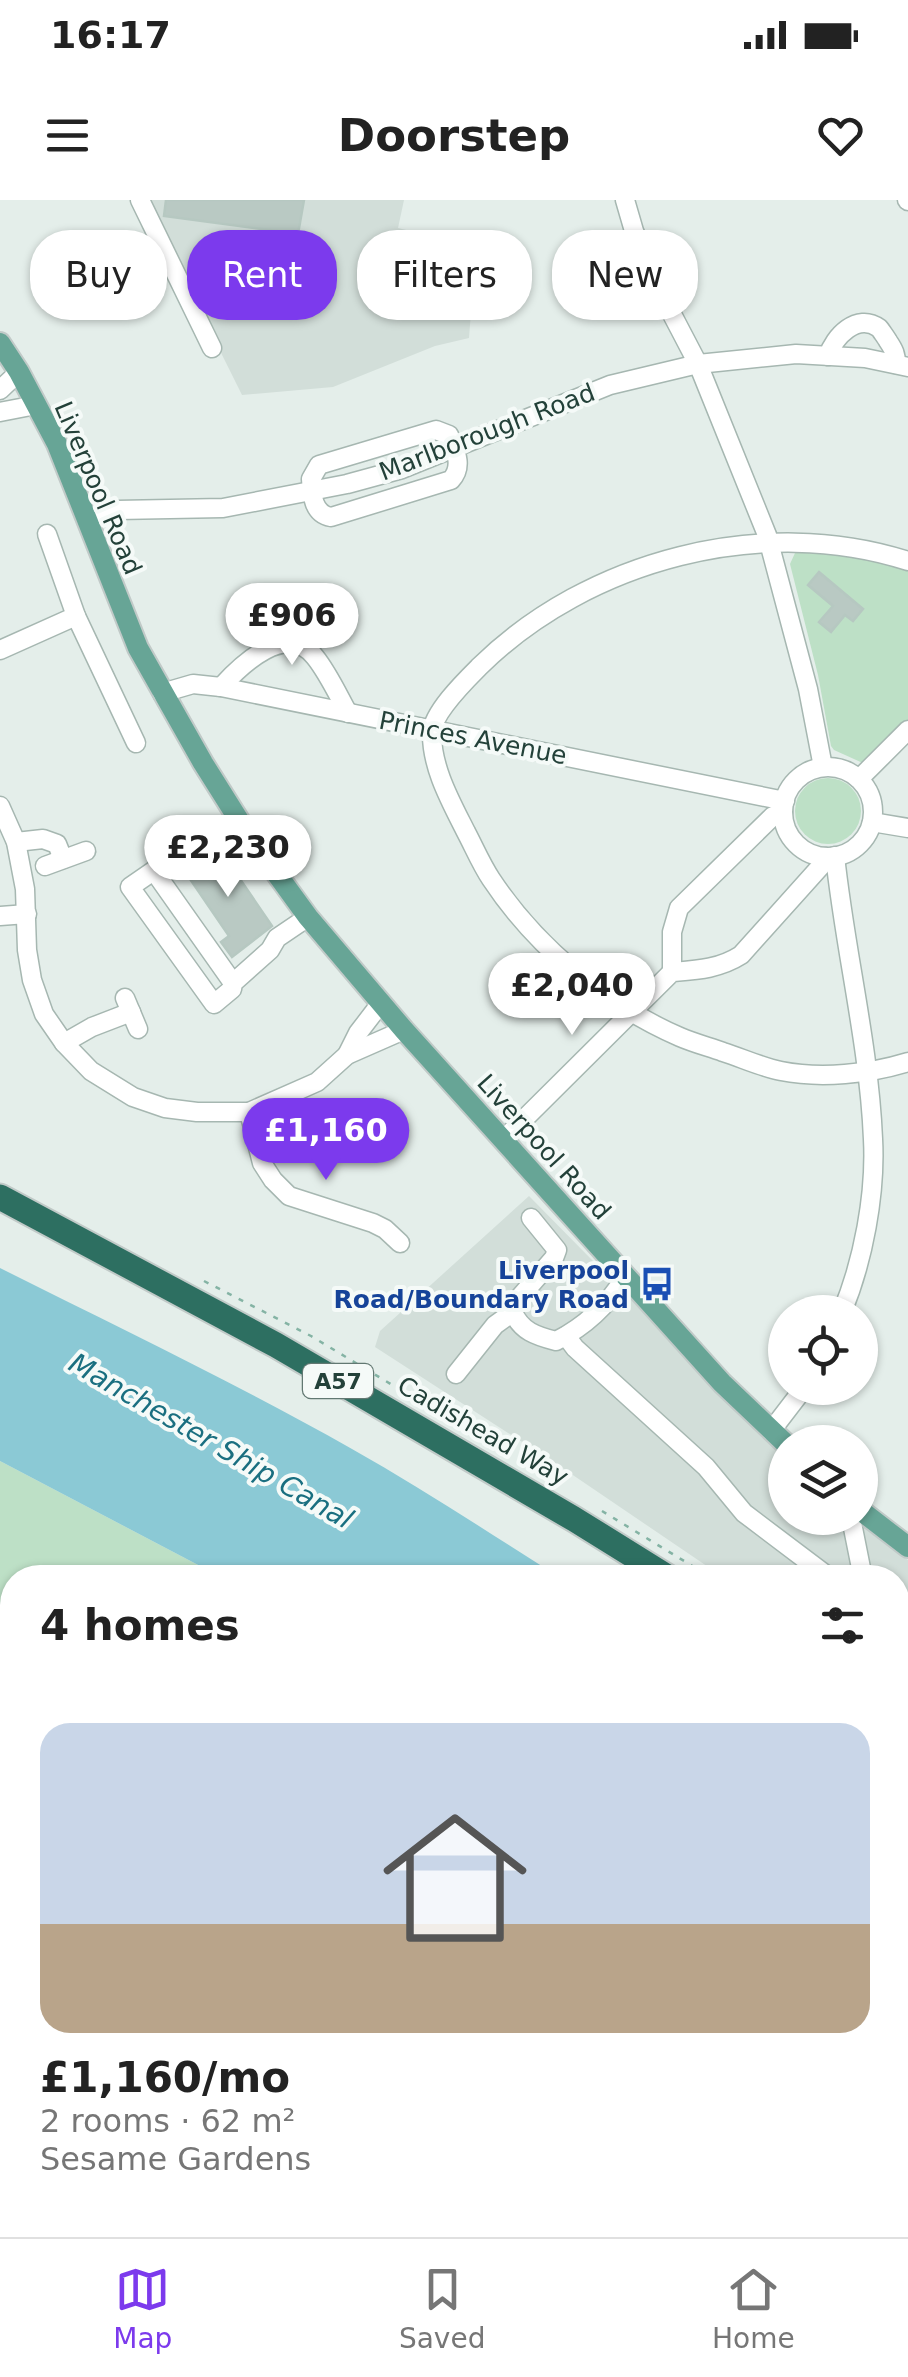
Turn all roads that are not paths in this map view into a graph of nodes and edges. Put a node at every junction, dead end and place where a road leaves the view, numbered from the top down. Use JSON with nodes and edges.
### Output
{"nodes":[{"id":1,"x":140,"y":200,"type":"edge"},
{"id":2,"x":625,"y":200,"type":"edge"},
{"id":3,"x":0,"y":344,"type":"edge"},
{"id":4,"x":212,"y":348,"type":"dead end"},
{"id":5,"x":828,"y":356,"type":"junction"},
{"id":6,"x":698,"y":364,"type":"junction"},
{"id":7,"x":902,"y":366,"type":"edge"},
{"id":8,"x":19,"y":372,"type":"junction"},
{"id":9,"x":0,"y":390,"type":"edge"},
{"id":10,"x":36,"y":405,"type":"junction"},
{"id":11,"x":0,"y":412,"type":"edge"},
{"id":12,"x":454,"y":448,"type":"junction"},
{"id":13,"x":312,"y":490,"type":"junction"},
{"id":14,"x":87,"y":519,"type":"junction"},
{"id":15,"x":47,"y":534,"type":"dead end"},
{"id":16,"x":769,"y":542,"type":"junction"},
{"id":17,"x":908,"y":561,"type":"edge"},
{"id":18,"x":76,"y":616,"type":"junction"},
{"id":19,"x":0,"y":650,"type":"edge"},
{"id":20,"x":221,"y":686,"type":"junction"},
{"id":21,"x":162,"y":693,"type":"junction"},
{"id":22,"x":348,"y":713,"type":"junction"},
{"id":23,"x":432,"y":729,"type":"junction"},
{"id":24,"x":908,"y":730,"type":"edge"},
{"id":25,"x":136,"y":743,"type":"dead end"},
{"id":26,"x":823,"y":767,"type":"junction"},
{"id":27,"x":859,"y":778,"type":"junction"},
{"id":28,"x":0,"y":806,"type":"edge"},
{"id":29,"x":784,"y":806,"type":"junction"},
{"id":30,"x":872,"y":822,"type":"junction"},
{"id":31,"x":908,"y":828,"type":"edge"},
{"id":32,"x":202,"y":838,"type":"dead end"},
{"id":33,"x":16,"y":842,"type":"junction"},
{"id":34,"x":86,"y":851,"type":"dead end"},
{"id":35,"x":830,"y":856,"type":"junction"},
{"id":36,"x":154,"y":870,"type":"junction"},
{"id":37,"x":28,"y":914,"type":"junction"},
{"id":38,"x":0,"y":916,"type":"edge"},
{"id":39,"x":308,"y":918,"type":"junction"},
{"id":40,"x":672,"y":972,"type":"junction"},
{"id":41,"x":233,"y":983,"type":"junction"},
{"id":42,"x":381,"y":1003,"type":"junction"},
{"id":43,"x":632,"y":1012,"type":"junction"},
{"id":44,"x":132,"y":1013,"type":"dead end"},
{"id":45,"x":404,"y":1030,"type":"junction"},
{"id":46,"x":64,"y":1043,"type":"junction"},
{"id":47,"x":347,"y":1055,"type":"junction"},
{"id":48,"x":908,"y":1062,"type":"edge"},
{"id":49,"x":866,"y":1071,"type":"junction"},
{"id":50,"x":249,"y":1112,"type":"junction"},
{"id":51,"x":504,"y":1139,"type":"junction"},
{"id":52,"x":0,"y":1197,"type":"edge"},
{"id":53,"x":531,"y":1218,"type":"dead end"},
{"id":54,"x":400,"y":1243,"type":"dead end"},
{"id":55,"x":626,"y":1276,"type":"junction"},
{"id":56,"x":849,"y":1295,"type":"edge"},
{"id":57,"x":513,"y":1312,"type":"junction"},
{"id":58,"x":566,"y":1336,"type":"junction"},
{"id":59,"x":456,"y":1374,"type":"dead end"},
{"id":60,"x":768,"y":1427,"type":"edge"},
{"id":61,"x":878,"y":1524,"type":"edge"},
{"id":62,"x":854,"y":1535,"type":"edge"},
{"id":63,"x":908,"y":1548,"type":"edge"},
{"id":64,"x":649,"y":1565,"type":"edge"},
{"id":65,"x":813,"y":1565,"type":"edge"},
{"id":66,"x":860,"y":1565,"type":"edge"}],
"edges":[{"from":1,"to":4,"type":"street"},
{"from":2,"to":6,"type":"street"},
{"from":3,"to":8,"type":"main road","name":"Liverpool Road"},
{"from":5,"to":6,"type":"street","name":"Marlborough Road"},
{"from":5,"to":7,"type":"street","name":"Marlborough Road"},
{"from":5,"to":7,"type":"street","name":"Marlborough Road"},
{"from":6,"to":12,"type":"street","name":"Marlborough Road"},
{"from":6,"to":16,"type":"street"},
{"from":8,"to":9,"type":"street"},
{"from":8,"to":10,"type":"main road","name":"Liverpool Road"},
{"from":10,"to":11,"type":"street"},
{"from":10,"to":14,"type":"main road","name":"Liverpool Road"},
{"from":12,"to":13,"type":"street","name":"Marlborough Road"},
{"from":12,"to":13,"type":"street"},
{"from":12,"to":13,"type":"street"},
{"from":13,"to":14,"type":"street","name":"Marlborough Road"},
{"from":14,"to":21,"type":"main road","name":"Liverpool Road"},
{"from":15,"to":18,"type":"street"},
{"from":16,"to":17,"type":"street"},
{"from":16,"to":23,"type":"street"},
{"from":16,"to":26,"type":"street"},
{"from":18,"to":19,"type":"street"},
{"from":18,"to":25,"type":"street"},
{"from":20,"to":21,"type":"street","name":"Princes Avenue"},
{"from":20,"to":22,"type":"street","name":"Princes Avenue"},
{"from":20,"to":22,"type":"street"},
{"from":21,"to":39,"type":"main road","name":"Liverpool Road"},
{"from":22,"to":23,"type":"street","name":"Princes Avenue"},
{"from":23,"to":29,"type":"street","name":"Princes Avenue"},
{"from":23,"to":43,"type":"street"},
{"from":24,"to":27,"type":"street"},
{"from":26,"to":27,"type":"street"},
{"from":26,"to":29,"type":"street"},
{"from":27,"to":30,"type":"street"},
{"from":28,"to":33,"type":"street"},
{"from":29,"to":35,"type":"street"},
{"from":29,"to":40,"type":"street"},
{"from":30,"to":31,"type":"street"},
{"from":30,"to":35,"type":"street"},
{"from":32,"to":36,"type":"street"},
{"from":33,"to":34,"type":"street"},
{"from":33,"to":37,"type":"street"},
{"from":35,"to":40,"type":"street"},
{"from":35,"to":49,"type":"street"},
{"from":36,"to":41,"type":"street"},
{"from":36,"to":41,"type":"street"},
{"from":37,"to":38,"type":"street"},
{"from":37,"to":46,"type":"street"},
{"from":39,"to":41,"type":"street"},
{"from":39,"to":42,"type":"main road","name":"Liverpool Road"},
{"from":40,"to":43,"type":"street"},
{"from":42,"to":45,"type":"main road","name":"Liverpool Road"},
{"from":42,"to":47,"type":"street"},
{"from":43,"to":49,"type":"street"},
{"from":43,"to":51,"type":"street"},
{"from":44,"to":46,"type":"street"},
{"from":45,"to":47,"type":"street"},
{"from":45,"to":51,"type":"main road","name":"Liverpool Road"},
{"from":46,"to":50,"type":"street"},
{"from":47,"to":50,"type":"street"},
{"from":48,"to":49,"type":"street"},
{"from":49,"to":56,"type":"street"},
{"from":50,"to":54,"type":"street"},
{"from":51,"to":55,"type":"main road","name":"Liverpool Road"},
{"from":52,"to":64,"type":"highway","name":"Cadishead Way","number":"A57"},
{"from":53,"to":57,"type":"street"},
{"from":55,"to":58,"type":"street"},
{"from":55,"to":60,"type":"main road","name":"Liverpool Road"},
{"from":57,"to":58,"type":"street"},
{"from":57,"to":59,"type":"street"},
{"from":58,"to":65,"type":"street"},
{"from":61,"to":63,"type":"main road"},
{"from":62,"to":66,"type":"street"}]}
